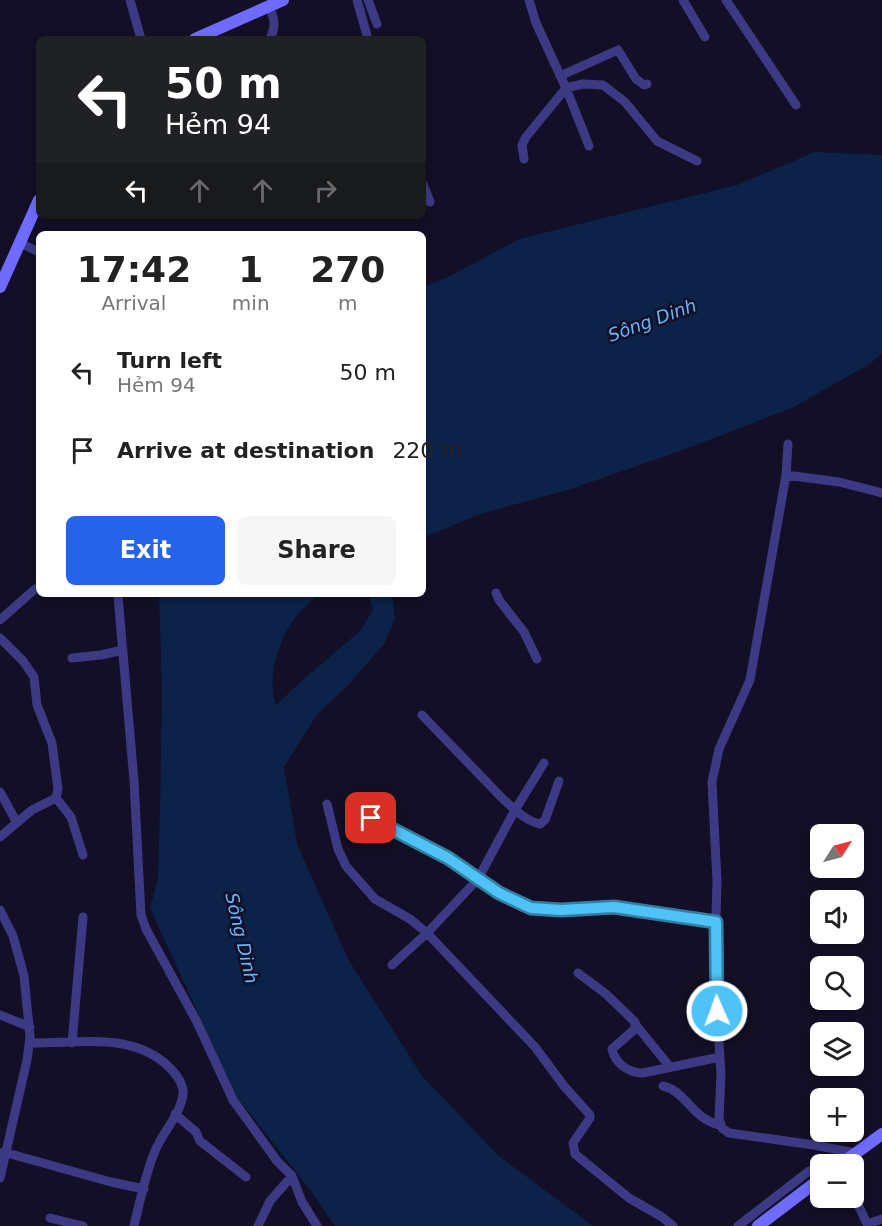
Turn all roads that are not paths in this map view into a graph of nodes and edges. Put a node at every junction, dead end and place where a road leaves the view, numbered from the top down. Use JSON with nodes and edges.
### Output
{"nodes":[{"id":1,"x":130,"y":0,"type":"edge"},
{"id":2,"x":283,"y":0,"type":"edge"},
{"id":3,"x":357,"y":0,"type":"edge"},
{"id":4,"x":368,"y":0,"type":"edge"},
{"id":5,"x":529,"y":0,"type":"edge"},
{"id":6,"x":683,"y":0,"type":"edge"},
{"id":7,"x":726,"y":0,"type":"edge"},
{"id":8,"x":268,"y":7,"type":"junction"},
{"id":9,"x":377,"y":24,"type":"dead end"},
{"id":10,"x":140,"y":36,"type":"edge"},
{"id":11,"x":202,"y":36,"type":"edge"},
{"id":12,"x":271,"y":36,"type":"edge"},
{"id":13,"x":367,"y":36,"type":"edge"},
{"id":14,"x":705,"y":37,"type":"dead end"},
{"id":15,"x":560,"y":76,"type":"junction"},
{"id":16,"x":647,"y":84,"type":"dead end"},
{"id":17,"x":566,"y":88,"type":"junction"},
{"id":18,"x":796,"y":105,"type":"dead end"},
{"id":19,"x":589,"y":146,"type":"dead end"},
{"id":20,"x":524,"y":159,"type":"dead end"},
{"id":21,"x":697,"y":161,"type":"dead end"},
{"id":22,"x":426,"y":192,"type":"edge"},
{"id":23,"x":430,"y":202,"type":"dead end"},
{"id":24,"x":36,"y":207,"type":"edge"},
{"id":25,"x":20,"y":243,"type":"junction"},
{"id":26,"x":36,"y":251,"type":"edge"},
{"id":27,"x":3,"y":272,"type":"edge"},
{"id":28,"x":0,"y":287,"type":"edge"},
{"id":29,"x":788,"y":444,"type":"dead end"},
{"id":30,"x":786,"y":475,"type":"junction"},
{"id":31,"x":882,"y":493,"type":"edge"},
{"id":32,"x":35,"y":589,"type":"dead end"},
{"id":33,"x":496,"y":593,"type":"dead end"},
{"id":34,"x":118,"y":597,"type":"edge"},
{"id":35,"x":0,"y":621,"type":"edge"},
{"id":36,"x":0,"y":638,"type":"edge"},
{"id":37,"x":123,"y":650,"type":"junction"},
{"id":38,"x":72,"y":658,"type":"dead end"},
{"id":39,"x":537,"y":659,"type":"dead end"},
{"id":40,"x":422,"y":715,"type":"dead end"},
{"id":41,"x":544,"y":763,"type":"dead end"},
{"id":42,"x":559,"y":781,"type":"dead end"},
{"id":43,"x":0,"y":792,"type":"edge"},
{"id":44,"x":56,"y":798,"type":"junction"},
{"id":45,"x":327,"y":804,"type":"dead end"},
{"id":46,"x":353,"y":808,"type":"dead end"},
{"id":47,"x":515,"y":810,"type":"junction"},
{"id":48,"x":17,"y":823,"type":"junction"},
{"id":49,"x":0,"y":837,"type":"edge"},
{"id":50,"x":83,"y":855,"type":"dead end"},
{"id":51,"x":478,"y":879,"type":"junction"},
{"id":52,"x":0,"y":910,"type":"edge"},
{"id":53,"x":83,"y":917,"type":"dead end"},
{"id":54,"x":716,"y":922,"type":"junction"},
{"id":55,"x":427,"y":933,"type":"junction"},
{"id":56,"x":392,"y":965,"type":"dead end"},
{"id":57,"x":578,"y":973,"type":"dead end"},
{"id":58,"x":0,"y":1015,"type":"edge"},
{"id":59,"x":636,"y":1025,"type":"junction"},
{"id":60,"x":30,"y":1027,"type":"junction"},
{"id":61,"x":29,"y":1043,"type":"junction"},
{"id":62,"x":72,"y":1043,"type":"junction"},
{"id":63,"x":720,"y":1057,"type":"junction"},
{"id":64,"x":670,"y":1067,"type":"junction"},
{"id":65,"x":663,"y":1086,"type":"dead end"},
{"id":66,"x":175,"y":1114,"type":"junction"},
{"id":67,"x":720,"y":1125,"type":"junction"},
{"id":68,"x":882,"y":1134,"type":"edge"},
{"id":69,"x":3,"y":1153,"type":"edge"},
{"id":70,"x":855,"y":1153,"type":"joint"},
{"id":71,"x":810,"y":1172,"type":"edge"},
{"id":72,"x":291,"y":1176,"type":"junction"},
{"id":73,"x":246,"y":1177,"type":"dead end"},
{"id":74,"x":0,"y":1178,"type":"edge"},
{"id":75,"x":810,"y":1186,"type":"edge"},
{"id":76,"x":144,"y":1189,"type":"junction"},
{"id":77,"x":860,"y":1208,"type":"edge"},
{"id":78,"x":50,"y":1218,"type":"dead end"},
{"id":79,"x":882,"y":1219,"type":"edge"},
{"id":80,"x":868,"y":1225,"type":"edge"},
{"id":81,"x":83,"y":1226,"type":"edge"},
{"id":82,"x":134,"y":1226,"type":"edge"},
{"id":83,"x":258,"y":1226,"type":"edge"},
{"id":84,"x":317,"y":1226,"type":"edge"},
{"id":85,"x":673,"y":1226,"type":"edge"},
{"id":86,"x":738,"y":1226,"type":"edge"},
{"id":87,"x":758,"y":1226,"type":"edge"}],
"edges":[{"from":1,"to":10,"type":"street"},
{"from":2,"to":8,"type":"street"},
{"from":3,"to":13,"type":"street"},
{"from":4,"to":9,"type":"street"},
{"from":5,"to":15,"type":"street"},
{"from":6,"to":14,"type":"street"},
{"from":7,"to":18,"type":"street"},
{"from":8,"to":11,"type":"street"},
{"from":8,"to":12,"type":"street"},
{"from":15,"to":16,"type":"street"},
{"from":15,"to":17,"type":"street"},
{"from":17,"to":19,"type":"street"},
{"from":17,"to":20,"type":"street"},
{"from":17,"to":21,"type":"street"},
{"from":22,"to":23,"type":"street"},
{"from":24,"to":25,"type":"street"},
{"from":25,"to":26,"type":"street"},
{"from":25,"to":27,"type":"street"},
{"from":27,"to":28,"type":"street"},
{"from":29,"to":30,"type":"street"},
{"from":30,"to":31,"type":"street"},
{"from":30,"to":54,"type":"street"},
{"from":32,"to":35,"type":"street"},
{"from":33,"to":39,"type":"street"},
{"from":34,"to":37,"type":"street"},
{"from":36,"to":44,"type":"street"},
{"from":37,"to":38,"type":"street"},
{"from":37,"to":72,"type":"street"},
{"from":40,"to":47,"type":"street"},
{"from":41,"to":47,"type":"street"},
{"from":42,"to":47,"type":"street"},
{"from":43,"to":48,"type":"street"},
{"from":44,"to":48,"type":"street"},
{"from":44,"to":50,"type":"street"},
{"from":45,"to":55,"type":"street"},
{"from":46,"to":51,"type":"street"},
{"from":47,"to":51,"type":"street"},
{"from":48,"to":49,"type":"street"},
{"from":51,"to":54,"type":"street"},
{"from":51,"to":55,"type":"street"},
{"from":52,"to":60,"type":"street"},
{"from":53,"to":62,"type":"street"},
{"from":54,"to":63,"type":"street"},
{"from":55,"to":56,"type":"street"},
{"from":55,"to":85,"type":"street"},
{"from":57,"to":59,"type":"street"},
{"from":58,"to":60,"type":"street"},
{"from":59,"to":64,"type":"street"},
{"from":59,"to":64,"type":"street"},
{"from":60,"to":61,"type":"street"},
{"from":61,"to":62,"type":"street"},
{"from":61,"to":69,"type":"street"},
{"from":62,"to":66,"type":"street"},
{"from":63,"to":64,"type":"street"},
{"from":63,"to":67,"type":"street"},
{"from":65,"to":67,"type":"street"},
{"from":66,"to":73,"type":"street"},
{"from":66,"to":76,"type":"street"},
{"from":67,"to":70,"type":"street"},
{"from":68,"to":70,"type":"street"},
{"from":69,"to":74,"type":"street"},
{"from":69,"to":76,"type":"street"},
{"from":71,"to":86,"type":"street"},
{"from":72,"to":83,"type":"street"},
{"from":72,"to":84,"type":"street"},
{"from":75,"to":87,"type":"street"},
{"from":76,"to":82,"type":"street"},
{"from":77,"to":80,"type":"street"},
{"from":78,"to":81,"type":"street"},
{"from":79,"to":80,"type":"street"}]}
